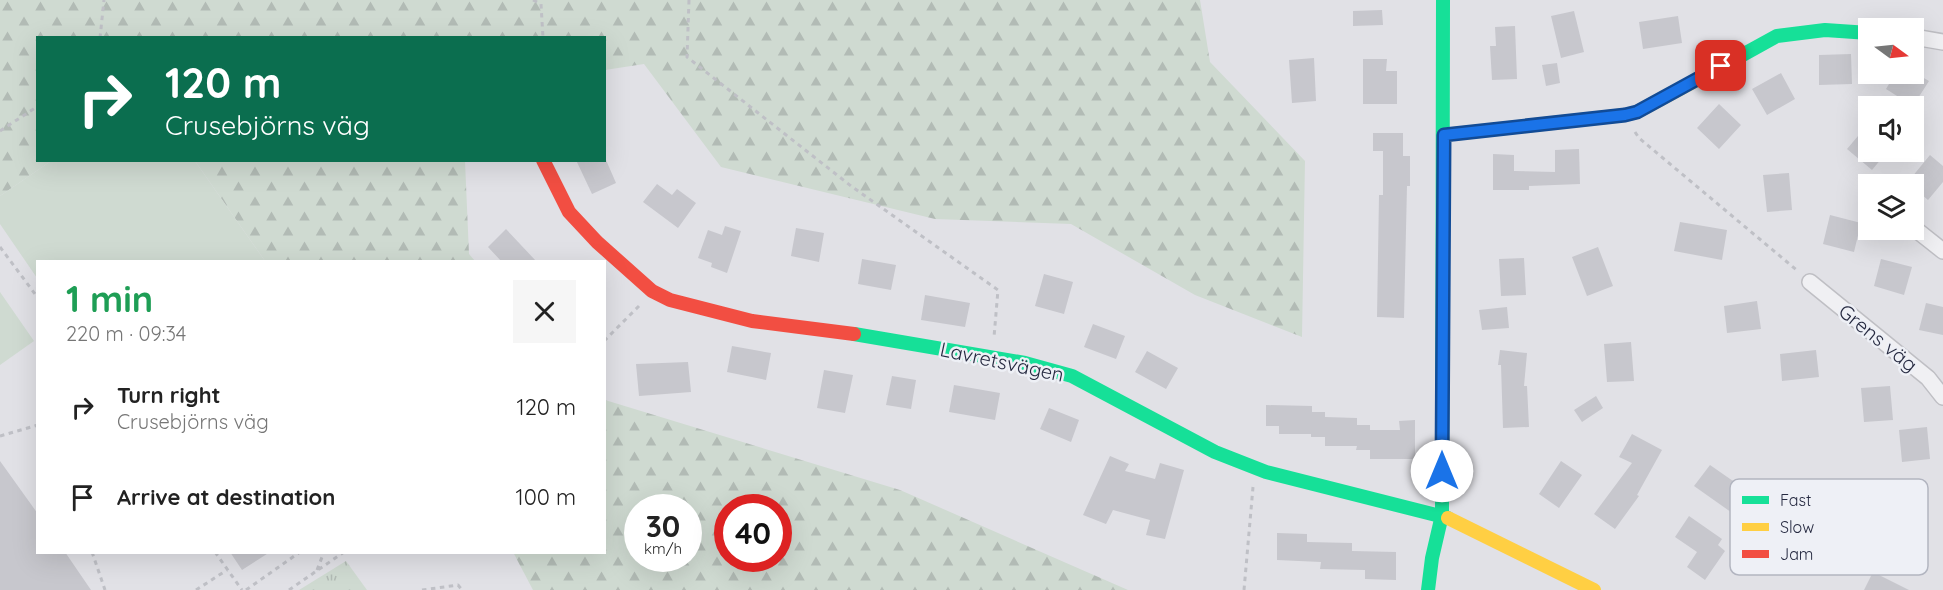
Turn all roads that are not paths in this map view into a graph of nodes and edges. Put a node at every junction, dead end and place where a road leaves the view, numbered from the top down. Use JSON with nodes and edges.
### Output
{"nodes":[{"id":1,"x":1443,"y":0,"type":"edge"},
{"id":2,"x":1858,"y":32,"type":"edge"},
{"id":3,"x":1924,"y":39,"type":"edge"},
{"id":4,"x":1943,"y":42,"type":"edge"},
{"id":5,"x":1444,"y":135,"type":"junction"},
{"id":6,"x":544,"y":162,"type":"edge"},
{"id":7,"x":1924,"y":236,"type":"edge"},
{"id":8,"x":1943,"y":251,"type":"edge"},
{"id":9,"x":1810,"y":282,"type":"road end"},
{"id":10,"x":1942,"y":392,"type":"edge"},
{"id":11,"x":1442,"y":515,"type":"junction"},
{"id":12,"x":1428,"y":590,"type":"edge"},
{"id":13,"x":1594,"y":590,"type":"edge"}],
"edges":[{"from":1,"to":5,"type":"street"},
{"from":2,"to":5,"type":"street"},
{"from":3,"to":4,"type":"street"},
{"from":5,"to":11,"type":"street"},
{"from":6,"to":11,"type":"street","name":"Lavretsvägen"},
{"from":7,"to":8,"type":"street"},
{"from":9,"to":10,"type":"street","name":"Grens väg"},
{"from":11,"to":12,"type":"street"},
{"from":11,"to":13,"type":"street","name":"Lavretsvägen"}]}
